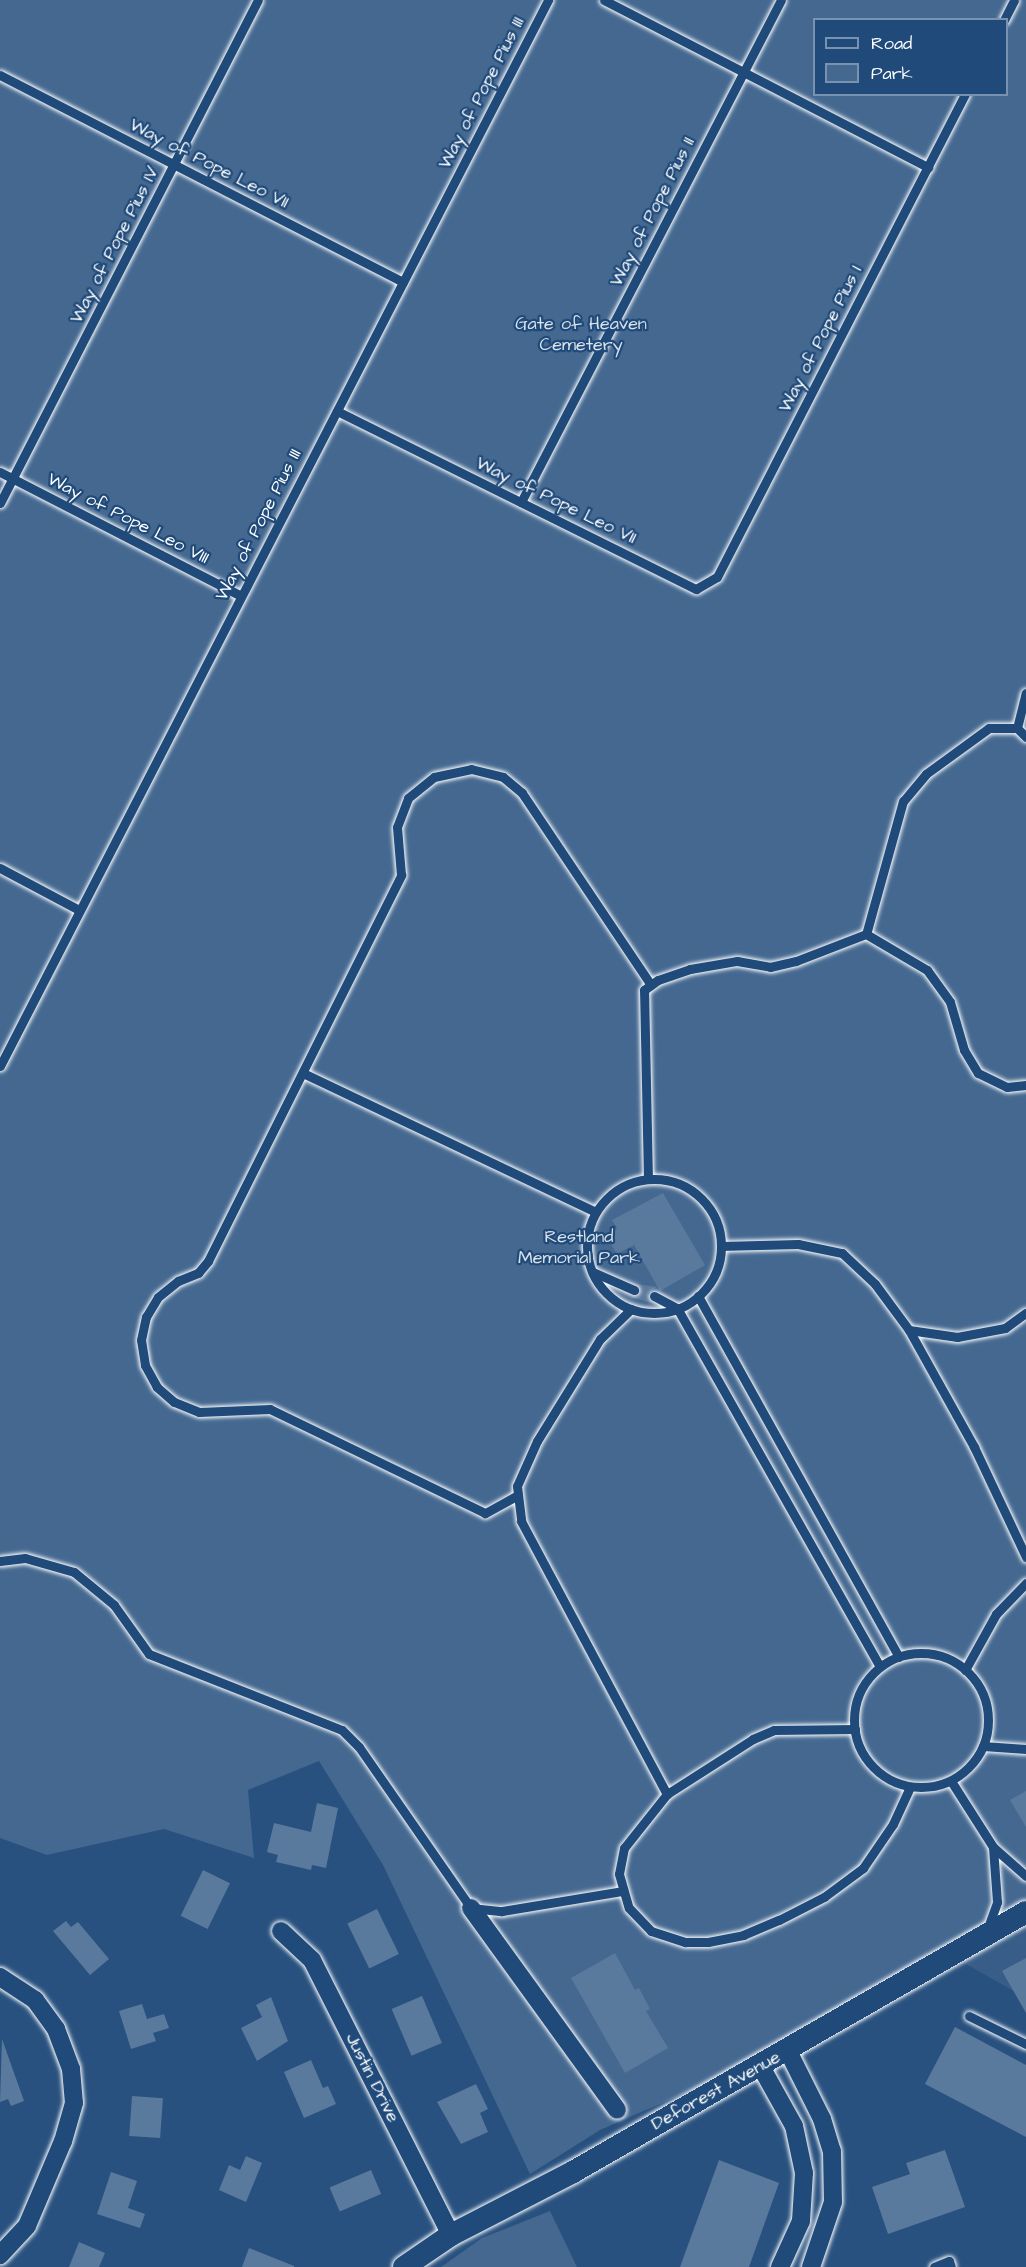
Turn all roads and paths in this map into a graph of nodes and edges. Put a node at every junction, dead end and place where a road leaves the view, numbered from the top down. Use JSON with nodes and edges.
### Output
{"nodes":[{"id":1,"x":258,"y":0,"type":"edge"},
{"id":2,"x":548,"y":0,"type":"edge"},
{"id":3,"x":604,"y":0,"type":"edge"},
{"id":4,"x":781,"y":0,"type":"edge"},
{"id":5,"x":1014,"y":0,"type":"edge"},
{"id":6,"x":1005,"y":18,"type":"edge"},
{"id":7,"x":744,"y":72,"type":"junction"},
{"id":8,"x":0,"y":75,"type":"edge"},
{"id":9,"x":964,"y":96,"type":"edge"},
{"id":10,"x":175,"y":165,"type":"junction"},
{"id":11,"x":928,"y":166,"type":"junction"},
{"id":12,"x":403,"y":282,"type":"junction"},
{"id":13,"x":337,"y":411,"type":"junction"},
{"id":14,"x":0,"y":472,"type":"edge"},
{"id":15,"x":12,"y":479,"type":"junction"},
{"id":16,"x":521,"y":502,"type":"junction"},
{"id":17,"x":0,"y":503,"type":"edge"},
{"id":18,"x":696,"y":589,"type":"joint"},
{"id":19,"x":241,"y":596,"type":"junction"},
{"id":20,"x":1026,"y":693,"type":"edge"},
{"id":21,"x":1017,"y":728,"type":"junction"},
{"id":22,"x":1026,"y":737,"type":"edge"},
{"id":23,"x":0,"y":868,"type":"edge"},
{"id":24,"x":79,"y":910,"type":"junction"},
{"id":25,"x":866,"y":934,"type":"junction"},
{"id":26,"x":651,"y":985,"type":"junction"},
{"id":27,"x":0,"y":1066,"type":"edge"},
{"id":28,"x":303,"y":1073,"type":"junction"},
{"id":29,"x":1026,"y":1085,"type":"edge"},
{"id":30,"x":648,"y":1179,"type":"junction"},
{"id":31,"x":596,"y":1212,"type":"junction"},
{"id":32,"x":721,"y":1246,"type":"junction"},
{"id":33,"x":593,"y":1272,"type":"junction"},
{"id":34,"x":634,"y":1290,"type":"dead end"},
{"id":35,"x":654,"y":1296,"type":"dead end"},
{"id":36,"x":698,"y":1296,"type":"junction"},
{"id":37,"x":677,"y":1308,"type":"junction"},
{"id":38,"x":631,"y":1309,"type":"junction"},
{"id":39,"x":1026,"y":1314,"type":"edge"},
{"id":40,"x":909,"y":1330,"type":"junction"},
{"id":41,"x":518,"y":1495,"type":"junction"},
{"id":42,"x":1026,"y":1557,"type":"edge"},
{"id":43,"x":0,"y":1561,"type":"edge"},
{"id":44,"x":1026,"y":1583,"type":"edge"},
{"id":45,"x":899,"y":1657,"type":"junction"},
{"id":46,"x":880,"y":1667,"type":"junction"},
{"id":47,"x":965,"y":1670,"type":"junction"},
{"id":48,"x":855,"y":1729,"type":"junction"},
{"id":49,"x":983,"y":1746,"type":"junction"},
{"id":50,"x":1026,"y":1749,"type":"edge"},
{"id":51,"x":951,"y":1781,"type":"junction"},
{"id":52,"x":910,"y":1787,"type":"junction"},
{"id":53,"x":667,"y":1794,"type":"junction"},
{"id":54,"x":993,"y":1847,"type":"junction"},
{"id":55,"x":1026,"y":1876,"type":"edge"},
{"id":56,"x":623,"y":1891,"type":"junction"},
{"id":57,"x":471,"y":1908,"type":"junction"},
{"id":58,"x":1026,"y":1912,"type":"edge"},
{"id":59,"x":281,"y":1931,"type":"dead end"},
{"id":60,"x":985,"y":1935,"type":"junction"},
{"id":61,"x":0,"y":1977,"type":"edge"},
{"id":62,"x":969,"y":2016,"type":"dead end"},
{"id":63,"x":1026,"y":2044,"type":"edge"},
{"id":64,"x":788,"y":2050,"type":"junction"},
{"id":65,"x":760,"y":2066,"type":"junction"},
{"id":66,"x":617,"y":2110,"type":"dead end"},
{"id":67,"x":451,"y":2235,"type":"junction"},
{"id":68,"x":0,"y":2255,"type":"edge"},
{"id":69,"x":404,"y":2267,"type":"edge"},
{"id":70,"x":780,"y":2267,"type":"edge"},
{"id":71,"x":812,"y":2267,"type":"edge"},
{"id":72,"x":934,"y":2267,"type":"edge"},
{"id":73,"x":951,"y":2267,"type":"edge"}],
"edges":[{"from":1,"to":10,"type":"lane","name":"Way of Pope Pius IV"},
{"from":2,"to":12,"type":"lane","name":"Way of Pope Pius III"},
{"from":3,"to":7,"type":"lane"},
{"from":4,"to":7,"type":"lane","name":"Way of Pope Pius II"},
{"from":5,"to":6,"type":"lane"},
{"from":7,"to":11,"type":"lane"},
{"from":7,"to":16,"type":"lane","name":"Way of Pope Pius II"},
{"from":8,"to":10,"type":"lane","name":"Way of Pope Leo VII"},
{"from":9,"to":11,"type":"lane","name":"Way of Pope Pius I"},
{"from":10,"to":12,"type":"lane","name":"Way of Pope Leo VII"},
{"from":10,"to":15,"type":"lane","name":"Way of Pope Pius IV"},
{"from":11,"to":18,"type":"lane","name":"Way of Pope Pius I"},
{"from":12,"to":13,"type":"lane","name":"Way of Pope Pius III"},
{"from":13,"to":16,"type":"lane","name":"Way of Pope Leo VII"},
{"from":13,"to":19,"type":"lane","name":"Way of Pope Pius III"},
{"from":14,"to":15,"type":"lane","name":"Way of Pope Leo VIII"},
{"from":15,"to":17,"type":"lane","name":"Way of Pope Pius IV"},
{"from":15,"to":19,"type":"lane","name":"Way of Pope Leo VIII"},
{"from":16,"to":18,"type":"lane","name":"Way of Pope Leo VII"},
{"from":19,"to":24,"type":"lane","name":"Way of Pope Pius III"},
{"from":20,"to":21,"type":"lane"},
{"from":21,"to":22,"type":"lane"},
{"from":21,"to":25,"type":"lane"},
{"from":23,"to":24,"type":"lane"},
{"from":24,"to":27,"type":"lane","name":"Way of Pope Pius III"},
{"from":25,"to":26,"type":"lane"},
{"from":25,"to":29,"type":"lane"},
{"from":26,"to":28,"type":"lane"},
{"from":26,"to":30,"type":"lane"},
{"from":28,"to":31,"type":"lane"},
{"from":28,"to":41,"type":"lane"},
{"from":30,"to":31,"type":"lane"},
{"from":30,"to":32,"type":"lane"},
{"from":31,"to":33,"type":"lane"},
{"from":32,"to":36,"type":"lane"},
{"from":32,"to":40,"type":"lane"},
{"from":33,"to":34,"type":"lane"},
{"from":33,"to":38,"type":"lane"},
{"from":35,"to":37,"type":"lane"},
{"from":36,"to":37,"type":"lane"},
{"from":36,"to":45,"type":"lane"},
{"from":37,"to":38,"type":"lane"},
{"from":37,"to":46,"type":"lane"},
{"from":38,"to":41,"type":"lane"},
{"from":39,"to":40,"type":"lane"},
{"from":40,"to":42,"type":"lane"},
{"from":41,"to":53,"type":"lane"},
{"from":43,"to":57,"type":"lane"},
{"from":44,"to":47,"type":"lane"},
{"from":45,"to":46,"type":"lane"},
{"from":45,"to":47,"type":"lane"},
{"from":46,"to":48,"type":"lane"},
{"from":47,"to":49,"type":"lane"},
{"from":48,"to":52,"type":"lane"},
{"from":48,"to":53,"type":"lane"},
{"from":49,"to":50,"type":"lane"},
{"from":49,"to":51,"type":"lane"},
{"from":51,"to":52,"type":"lane"},
{"from":51,"to":54,"type":"lane"},
{"from":52,"to":56,"type":"lane"},
{"from":53,"to":56,"type":"lane"},
{"from":54,"to":55,"type":"lane"},
{"from":54,"to":60,"type":"lane"},
{"from":56,"to":57,"type":"lane"},
{"from":57,"to":66,"type":"street"},
{"from":58,"to":60,"type":"street","name":"Deforest Avenue"},
{"from":59,"to":67,"type":"street","name":"Justin Drive"},
{"from":60,"to":64,"type":"street","name":"Deforest Avenue"},
{"from":61,"to":68,"type":"street"},
{"from":62,"to":63,"type":"lane"},
{"from":64,"to":65,"type":"street","name":"Deforest Avenue"},
{"from":64,"to":71,"type":"street"},
{"from":65,"to":67,"type":"street","name":"Deforest Avenue"},
{"from":65,"to":70,"type":"street"},
{"from":67,"to":69,"type":"street","name":"Deforest Avenue"},
{"from":72,"to":73,"type":"lane"}]}
